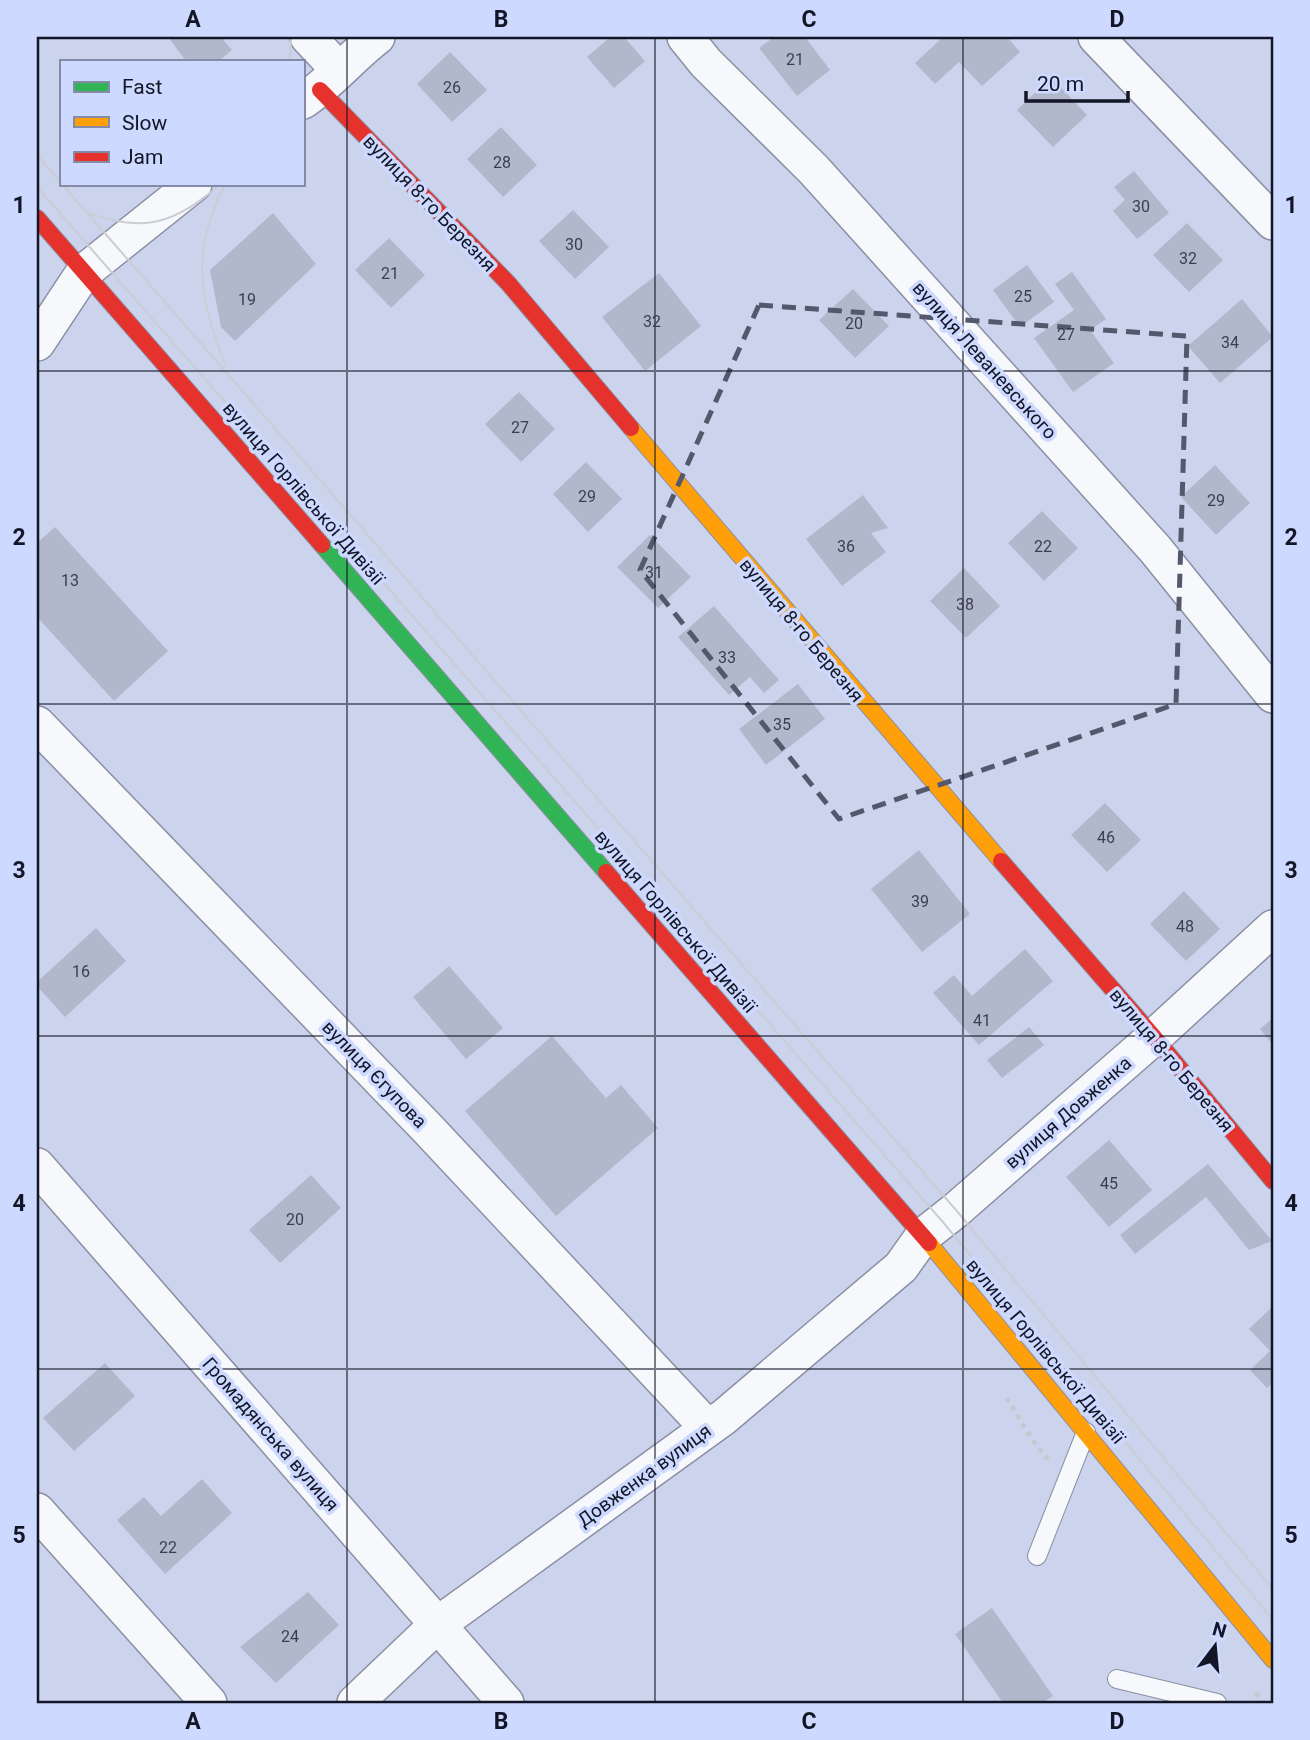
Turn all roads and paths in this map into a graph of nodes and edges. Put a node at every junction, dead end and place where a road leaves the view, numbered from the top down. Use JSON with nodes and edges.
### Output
{"nodes":[{"id":1,"x":308,"y":37,"type":"edge"},
{"id":2,"x":377,"y":37,"type":"edge"},
{"id":3,"x":685,"y":37,"type":"edge"},
{"id":4,"x":1096,"y":37,"type":"edge"},
{"id":5,"x":321,"y":87,"type":"edge"},
{"id":6,"x":192,"y":186,"type":"edge"},
{"id":7,"x":37,"y":218,"type":"edge"},
{"id":8,"x":1273,"y":222,"type":"edge"},
{"id":9,"x":84,"y":272,"type":"junction"},
{"id":10,"x":37,"y":343,"type":"edge"},
{"id":11,"x":1273,"y":695,"type":"edge"},
{"id":12,"x":37,"y":724,"type":"edge"},
{"id":13,"x":1273,"y":928,"type":"edge"},
{"id":14,"x":1154,"y":1037,"type":"junction"},
{"id":15,"x":37,"y":1166,"type":"edge"},
{"id":16,"x":1273,"y":1181,"type":"edge"},
{"id":17,"x":923,"y":1236,"type":"junction"},
{"id":18,"x":708,"y":1428,"type":"junction"},
{"id":19,"x":1086,"y":1432,"type":"junction"},
{"id":20,"x":37,"y":1511,"type":"edge"},
{"id":21,"x":1037,"y":1556,"type":"dead end"},
{"id":22,"x":437,"y":1625,"type":"junction"},
{"id":23,"x":1273,"y":1660,"type":"edge"},
{"id":24,"x":1118,"y":1679,"type":"dead end"},
{"id":25,"x":209,"y":1703,"type":"edge"},
{"id":26,"x":355,"y":1703,"type":"edge"},
{"id":27,"x":506,"y":1703,"type":"edge"},
{"id":28,"x":1217,"y":1703,"type":"edge"}],
"edges":[{"from":1,"to":5,"type":"street","name":"вулиця 8-го Березня"},
{"from":2,"to":5,"type":"street"},
{"from":3,"to":11,"type":"street","name":"вулиця Леваневського"},
{"from":4,"to":8,"type":"street"},
{"from":5,"to":14,"type":"main road","name":"вулиця 8-го Березня"},
{"from":6,"to":9,"type":"street"},
{"from":7,"to":9,"type":"main road","name":"вулиця Горлівської Дивізії"},
{"from":9,"to":10,"type":"street"},
{"from":9,"to":17,"type":"main road","name":"вулиця Горлівської Дивізії"},
{"from":12,"to":18,"type":"street","name":"вулиця Єгупова"},
{"from":13,"to":14,"type":"street","name":"вулиця Довженка"},
{"from":14,"to":16,"type":"main road","name":"вулиця 8-го Березня"},
{"from":14,"to":17,"type":"street","name":"вулиця Довженка"},
{"from":15,"to":22,"type":"street","name":"Громадянська вулиця"},
{"from":17,"to":18,"type":"street","name":"Довженка вулиця"},
{"from":17,"to":19,"type":"main road","name":"вулиця Горлівської Дивізії"},
{"from":18,"to":22,"type":"street","name":"Довженка вулиця"},
{"from":19,"to":21,"type":"lane"},
{"from":19,"to":23,"type":"main road","name":"вулиця Горлівської Дивізії"},
{"from":20,"to":25,"type":"street"},
{"from":22,"to":26,"type":"street","name":"Довженка вулиця"},
{"from":22,"to":27,"type":"street","name":"Громадянська вулиця"},
{"from":24,"to":28,"type":"lane"}]}
